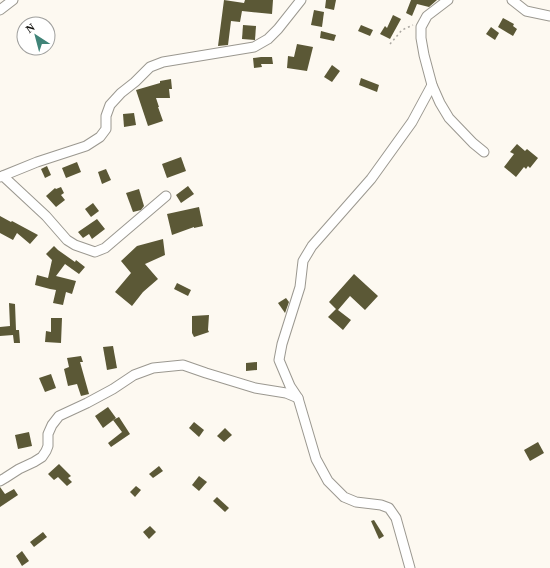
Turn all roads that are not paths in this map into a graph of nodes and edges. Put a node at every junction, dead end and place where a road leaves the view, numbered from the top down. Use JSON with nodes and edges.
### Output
{"nodes":[{"id":1,"x":13,"y":0,"type":"edge"},
{"id":2,"x":301,"y":0,"type":"edge"},
{"id":3,"x":448,"y":0,"type":"edge"},
{"id":4,"x":512,"y":0,"type":"edge"},
{"id":5,"x":0,"y":10,"type":"edge"},
{"id":6,"x":550,"y":16,"type":"edge"},
{"id":7,"x":432,"y":85,"type":"junction"},
{"id":8,"x":484,"y":152,"type":"dead end"},
{"id":9,"x":1,"y":176,"type":"edge"},
{"id":10,"x":166,"y":196,"type":"dead end"},
{"id":11,"x":298,"y":398,"type":"junction"},
{"id":12,"x":0,"y":481,"type":"edge"},
{"id":13,"x":410,"y":568,"type":"edge"}],
"edges":[{"from":1,"to":5,"type":"street"},
{"from":2,"to":9,"type":"street"},
{"from":3,"to":7,"type":"street"},
{"from":4,"to":6,"type":"street"},
{"from":7,"to":8,"type":"street"},
{"from":7,"to":11,"type":"street"},
{"from":9,"to":10,"type":"street"},
{"from":11,"to":12,"type":"street"},
{"from":11,"to":13,"type":"street"}]}
